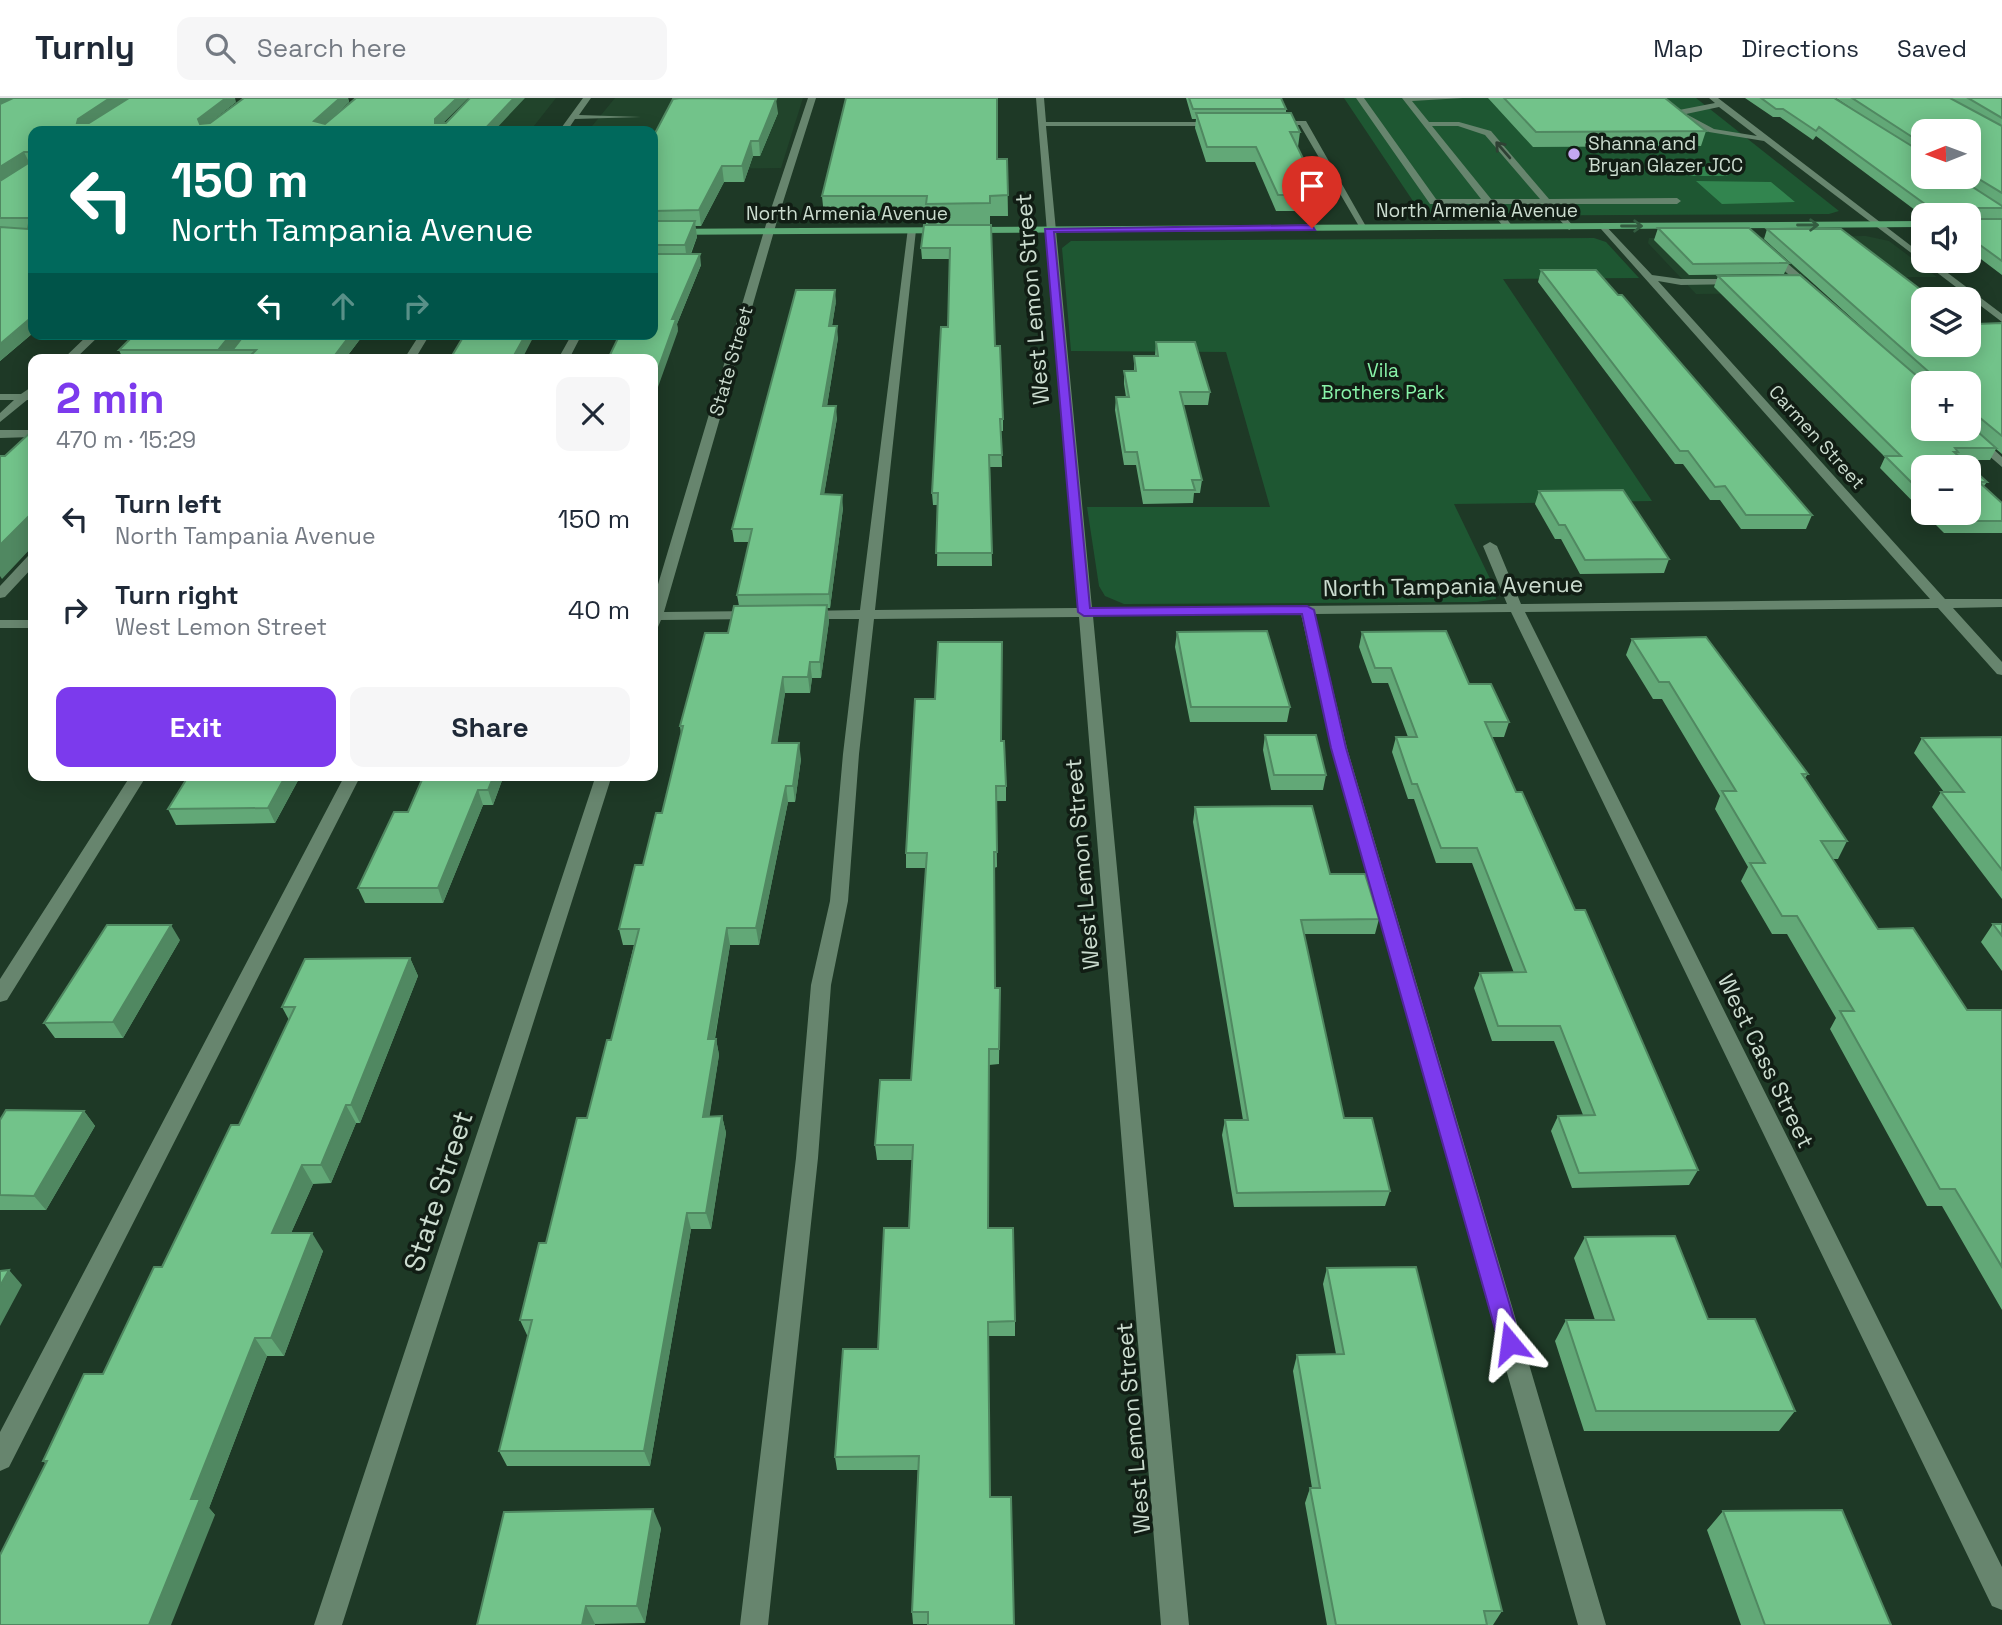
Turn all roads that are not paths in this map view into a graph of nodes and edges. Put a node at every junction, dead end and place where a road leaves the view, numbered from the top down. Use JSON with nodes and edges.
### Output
{"nodes":[{"id":1,"x":587,"y":98,"type":"edge"},
{"id":2,"x":812,"y":98,"type":"edge"},
{"id":3,"x":1040,"y":98,"type":"edge"},
{"id":4,"x":1360,"y":98,"type":"edge"},
{"id":5,"x":1459,"y":98,"type":"edge"},
{"id":6,"x":1407,"y":99,"type":"edge"},
{"id":7,"x":1717,"y":101,"type":"edge"},
{"id":8,"x":573,"y":117,"type":"junction"},
{"id":9,"x":1264,"y":123,"type":"edge"},
{"id":10,"x":633,"y":124,"type":"dead end"},
{"id":11,"x":1043,"y":124,"type":"junction"},
{"id":12,"x":1226,"y":124,"type":"edge"},
{"id":13,"x":1427,"y":124,"type":"junction"},
{"id":14,"x":567,"y":126,"type":"edge"},
{"id":15,"x":1766,"y":139,"type":"junction"},
{"id":16,"x":1677,"y":201,"type":"dead end"},
{"id":17,"x":1488,"y":202,"type":"junction"},
{"id":18,"x":1547,"y":202,"type":"junction"},
{"id":19,"x":1911,"y":224,"type":"edge"},
{"id":20,"x":1878,"y":225,"type":"junction"},
{"id":21,"x":1604,"y":226,"type":"junction"},
{"id":22,"x":1740,"y":226,"type":"junction"},
{"id":23,"x":1508,"y":227,"type":"junction"},
{"id":24,"x":1569,"y":227,"type":"junction"},
{"id":25,"x":1364,"y":228,"type":"junction"},
{"id":26,"x":1049,"y":229,"type":"junction"},
{"id":27,"x":911,"y":230,"type":"junction"},
{"id":28,"x":769,"y":231,"type":"junction"},
{"id":29,"x":658,"y":232,"type":"edge"},
{"id":30,"x":1751,"y":235,"type":"edge"},
{"id":31,"x":1760,"y":244,"type":"edge"},
{"id":32,"x":1911,"y":250,"type":"edge"},
{"id":33,"x":1942,"y":273,"type":"edge"},
{"id":34,"x":1650,"y":277,"type":"junction"},
{"id":35,"x":1787,"y":280,"type":"edge"},
{"id":36,"x":1800,"y":280,"type":"junction"},
{"id":37,"x":1747,"y":281,"type":"edge"},
{"id":38,"x":1821,"y":299,"type":"edge"},
{"id":39,"x":2002,"y":319,"type":"edge"},
{"id":40,"x":89,"y":340,"type":"edge"},
{"id":41,"x":74,"y":354,"type":"edge"},
{"id":42,"x":28,"y":394,"type":"edge"},
{"id":43,"x":28,"y":396,"type":"edge"},
{"id":44,"x":0,"y":397,"type":"edge"},
{"id":45,"x":0,"y":419,"type":"edge"},
{"id":46,"x":0,"y":434,"type":"edge"},
{"id":47,"x":28,"y":434,"type":"edge"},
{"id":48,"x":1977,"y":441,"type":"edge"},
{"id":49,"x":2002,"y":463,"type":"edge"},
{"id":50,"x":1490,"y":546,"type":"dead end"},
{"id":51,"x":28,"y":564,"type":"edge"},
{"id":52,"x":0,"y":594,"type":"edge"},
{"id":53,"x":2002,"y":603,"type":"edge"},
{"id":54,"x":1941,"y":604,"type":"junction"},
{"id":55,"x":658,"y":606,"type":"edge"},
{"id":56,"x":1516,"y":608,"type":"junction"},
{"id":57,"x":1307,"y":610,"type":"junction"},
{"id":58,"x":1084,"y":612,"type":"junction"},
{"id":59,"x":866,"y":614,"type":"junction"},
{"id":60,"x":658,"y":619,"type":"edge"},
{"id":61,"x":0,"y":624,"type":"edge"},
{"id":62,"x":28,"y":624,"type":"edge"},
{"id":63,"x":2002,"y":671,"type":"edge"},
{"id":64,"x":135,"y":781,"type":"edge"},
{"id":65,"x":350,"y":781,"type":"edge"},
{"id":66,"x":602,"y":781,"type":"edge"},
{"id":67,"x":0,"y":995,"type":"edge"},
{"id":68,"x":0,"y":1458,"type":"edge"},
{"id":69,"x":2002,"y":1596,"type":"edge"},
{"id":70,"x":328,"y":1625,"type":"edge"},
{"id":71,"x":754,"y":1625,"type":"edge"},
{"id":72,"x":1175,"y":1625,"type":"edge"},
{"id":73,"x":1592,"y":1625,"type":"edge"}],
"edges":[{"from":1,"to":8,"type":"street"},
{"from":2,"to":28,"type":"street","name":"State Street"},
{"from":3,"to":11,"type":"street","name":"West Lemon Street"},
{"from":4,"to":17,"type":"street"},
{"from":5,"to":6,"type":"street"},
{"from":6,"to":13,"type":"street"},
{"from":7,"to":15,"type":"street"},
{"from":7,"to":15,"type":"street"},
{"from":8,"to":10,"type":"street"},
{"from":8,"to":14,"type":"street"},
{"from":9,"to":25,"type":"street"},
{"from":11,"to":12,"type":"street"},
{"from":11,"to":26,"type":"street","name":"West Lemon Street"},
{"from":13,"to":17,"type":"street"},
{"from":18,"to":13,"type":"street","one_way":true},
{"from":15,"to":20,"type":"street"},
{"from":16,"to":18,"type":"street"},
{"from":17,"to":18,"type":"street"},
{"from":17,"to":23,"type":"street"},
{"from":18,"to":24,"type":"street"},
{"from":19,"to":20,"type":"main road","name":"North Armenia Avenue"},
{"from":22,"to":20,"type":"main road","name":"North Armenia Avenue","one_way":true},
{"from":20,"to":32,"type":"street"},
{"from":21,"to":22,"type":"main road","name":"North Armenia Avenue","one_way":true},
{"from":21,"to":24,"type":"main road","name":"North Armenia Avenue"},
{"from":21,"to":34,"type":"street","name":"Carmen Street"},
{"from":22,"to":30,"type":"street"},
{"from":23,"to":24,"type":"main road","name":"North Armenia Avenue"},
{"from":23,"to":25,"type":"main road","name":"North Armenia Avenue"},
{"from":25,"to":26,"type":"main road","name":"North Armenia Avenue"},
{"from":26,"to":27,"type":"main road","name":"North Armenia Avenue"},
{"from":26,"to":58,"type":"street","name":"West Lemon Street"},
{"from":27,"to":28,"type":"main road","name":"North Armenia Avenue"},
{"from":27,"to":59,"type":"street"},
{"from":28,"to":29,"type":"main road","name":"North Armenia Avenue"},
{"from":28,"to":55,"type":"street","name":"State Street"},
{"from":31,"to":36,"type":"street"},
{"from":33,"to":39,"type":"street"},
{"from":34,"to":37,"type":"street"},
{"from":34,"to":54,"type":"street","name":"Carmen Street"},
{"from":35,"to":36,"type":"street"},
{"from":36,"to":38,"type":"street"},
{"from":40,"to":41,"type":"street"},
{"from":42,"to":44,"type":"street"},
{"from":43,"to":45,"type":"street"},
{"from":46,"to":47,"type":"street"},
{"from":48,"to":49,"type":"street"},
{"from":50,"to":56,"type":"street","name":"West Cass Street"},
{"from":51,"to":52,"type":"street"},
{"from":53,"to":54,"type":"street","name":"North Tampania Avenue"},
{"from":54,"to":56,"type":"street","name":"North Tampania Avenue"},
{"from":54,"to":63,"type":"street","name":"Carmen Street"},
{"from":56,"to":57,"type":"street","name":"North Tampania Avenue"},
{"from":56,"to":69,"type":"street","name":"West Cass Street"},
{"from":57,"to":58,"type":"street","name":"North Tampania Avenue"},
{"from":57,"to":73,"type":"street"},
{"from":58,"to":59,"type":"street","name":"North Tampania Avenue"},
{"from":58,"to":72,"type":"street","name":"West Lemon Street"},
{"from":59,"to":60,"type":"street","name":"North Tampania Avenue"},
{"from":59,"to":71,"type":"street"},
{"from":61,"to":62,"type":"street"},
{"from":64,"to":67,"type":"street"},
{"from":65,"to":68,"type":"street"},
{"from":66,"to":70,"type":"street","name":"State Street"}]}
